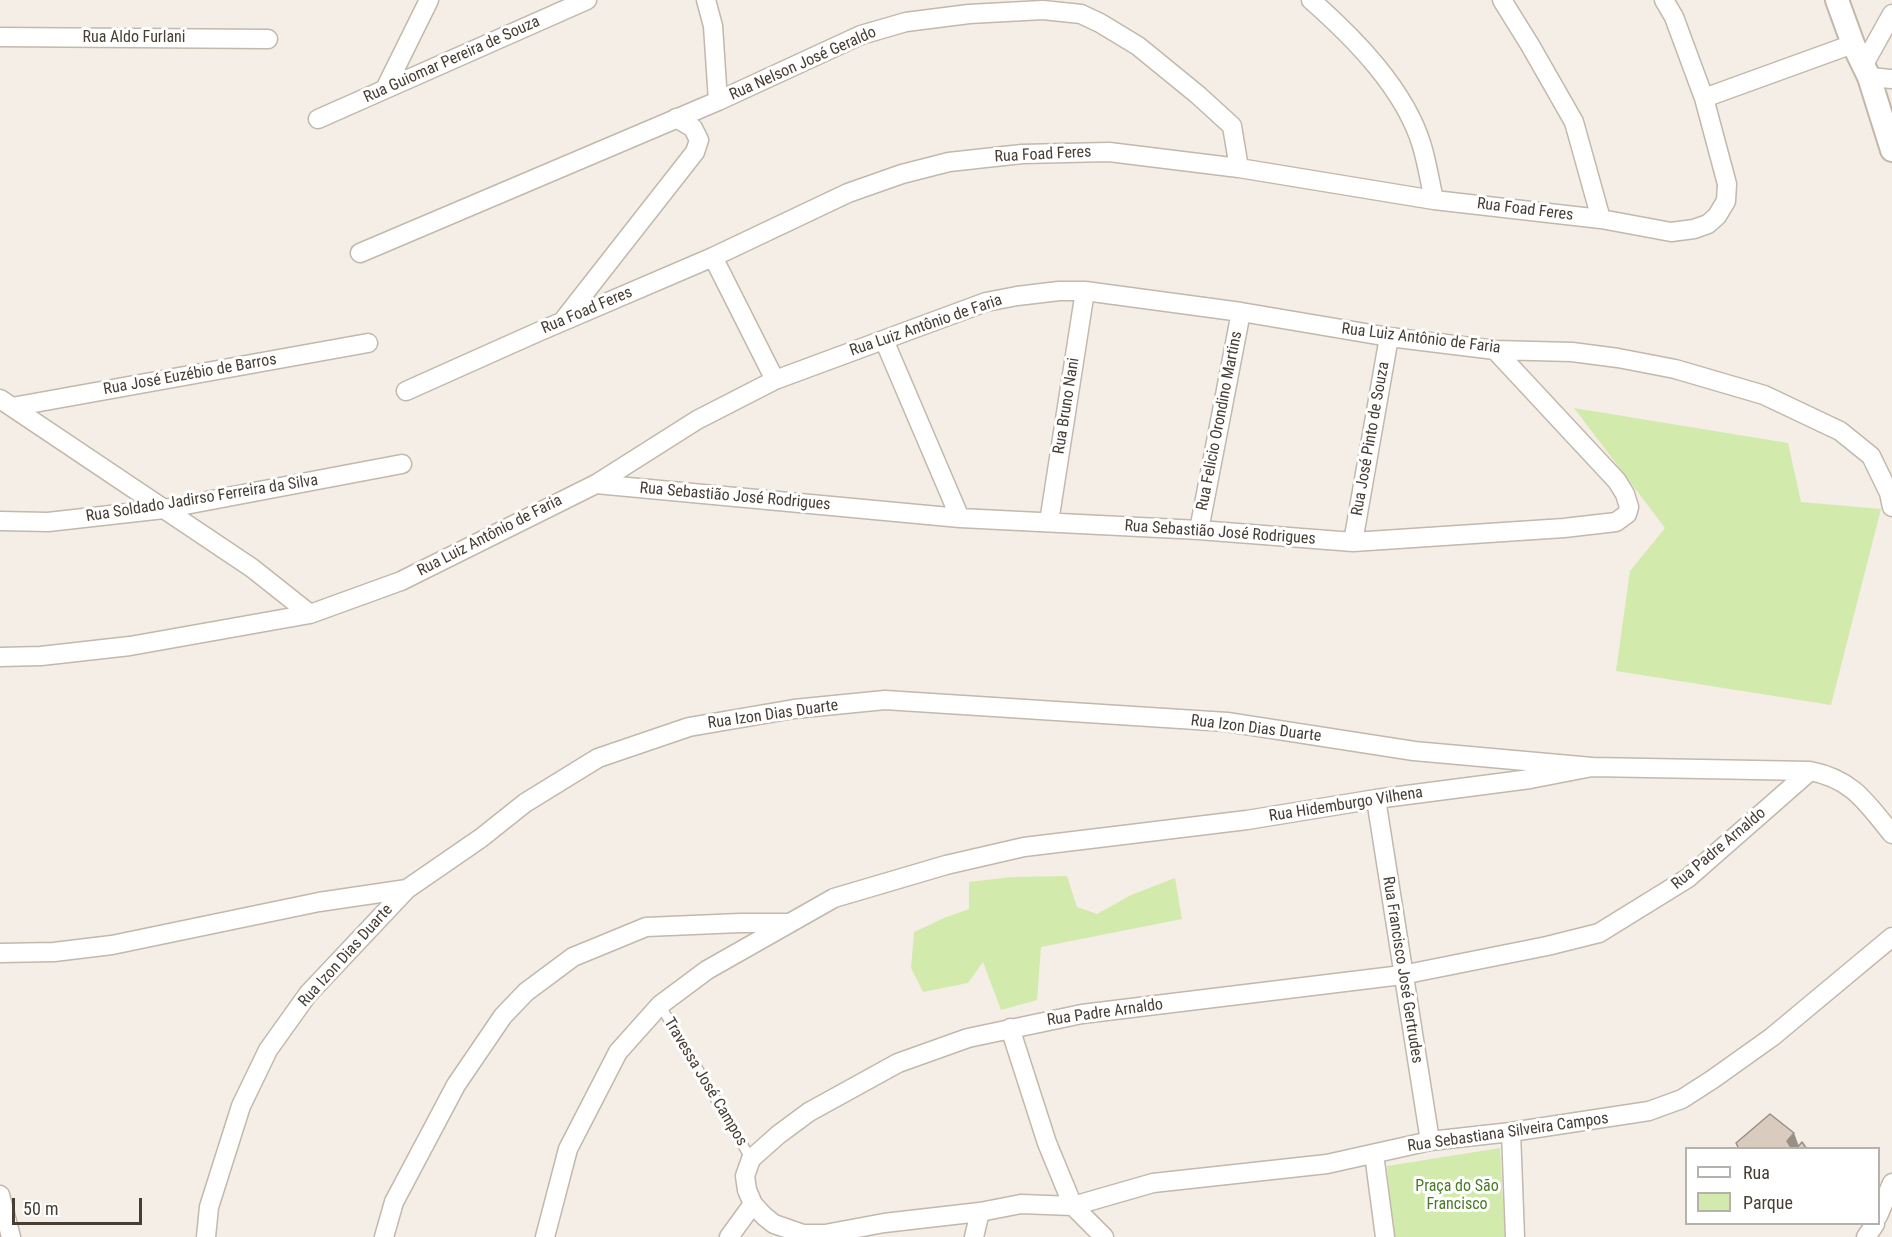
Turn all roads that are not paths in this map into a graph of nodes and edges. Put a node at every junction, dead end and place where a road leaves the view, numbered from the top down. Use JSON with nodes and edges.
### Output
{"nodes":[{"id":1,"x":429,"y":0,"type":"edge"},
{"id":2,"x":587,"y":0,"type":"edge"},
{"id":3,"x":706,"y":0,"type":"edge"},
{"id":4,"x":1311,"y":0,"type":"edge"},
{"id":5,"x":1502,"y":0,"type":"edge"},
{"id":6,"x":1665,"y":0,"type":"edge"},
{"id":7,"x":1837,"y":0,"type":"edge"},
{"id":8,"x":1892,"y":14,"type":"edge"},
{"id":9,"x":0,"y":37,"type":"edge"},
{"id":10,"x":268,"y":39,"type":"dead end"},
{"id":11,"x":1853,"y":44,"type":"junction"},
{"id":12,"x":1866,"y":71,"type":"junction"},
{"id":13,"x":1892,"y":79,"type":"edge"},
{"id":14,"x":385,"y":89,"type":"junction"},
{"id":15,"x":1704,"y":98,"type":"junction"},
{"id":16,"x":718,"y":101,"type":"junction"},
{"id":17,"x":676,"y":118,"type":"junction"},
{"id":18,"x":318,"y":119,"type":"dead end"},
{"id":19,"x":1892,"y":150,"type":"edge"},
{"id":20,"x":1239,"y":168,"type":"junction"},
{"id":21,"x":1434,"y":200,"type":"junction"},
{"id":22,"x":1601,"y":219,"type":"junction"},
{"id":23,"x":360,"y":253,"type":"dead end"},
{"id":24,"x":713,"y":257,"type":"junction"},
{"id":25,"x":1085,"y":291,"type":"junction"},
{"id":26,"x":1241,"y":312,"type":"junction"},
{"id":27,"x":564,"y":320,"type":"junction"},
{"id":28,"x":1389,"y":337,"type":"junction"},
{"id":29,"x":884,"y":340,"type":"junction"},
{"id":30,"x":368,"y":344,"type":"dead end"},
{"id":31,"x":1495,"y":350,"type":"junction"},
{"id":32,"x":775,"y":380,"type":"junction"},
{"id":33,"x":406,"y":391,"type":"dead end"},
{"id":34,"x":6,"y":403,"type":"edge"},
{"id":35,"x":402,"y":464,"type":"dead end"},
{"id":36,"x":596,"y":484,"type":"junction"},
{"id":37,"x":1892,"y":507,"type":"edge"},
{"id":38,"x":164,"y":509,"type":"junction"},
{"id":39,"x":960,"y":518,"type":"junction"},
{"id":40,"x":0,"y":521,"type":"edge"},
{"id":41,"x":1049,"y":522,"type":"junction"},
{"id":42,"x":1199,"y":530,"type":"junction"},
{"id":43,"x":1353,"y":542,"type":"junction"},
{"id":44,"x":310,"y":614,"type":"junction"},
{"id":45,"x":0,"y":657,"type":"edge"},
{"id":46,"x":1592,"y":767,"type":"junction"},
{"id":47,"x":1810,"y":771,"type":"junction"},
{"id":48,"x":1376,"y":800,"type":"junction"},
{"id":49,"x":1892,"y":834,"type":"edge"},
{"id":50,"x":407,"y":889,"type":"junction"},
{"id":51,"x":789,"y":923,"type":"junction"},
{"id":52,"x":1892,"y":937,"type":"edge"},
{"id":53,"x":0,"y":953,"type":"edge"},
{"id":54,"x":1402,"y":975,"type":"junction"},
{"id":55,"x":660,"y":1005,"type":"junction"},
{"id":56,"x":1010,"y":1028,"type":"junction"},
{"id":57,"x":1511,"y":1132,"type":"junction"},
{"id":58,"x":1430,"y":1141,"type":"junction"},
{"id":59,"x":1374,"y":1154,"type":"junction"},
{"id":60,"x":751,"y":1159,"type":"junction"},
{"id":61,"x":1892,"y":1183,"type":"edge"},
{"id":62,"x":0,"y":1195,"type":"edge"},
{"id":63,"x":753,"y":1204,"type":"junction"},
{"id":64,"x":1072,"y":1206,"type":"junction"},
{"id":65,"x":1880,"y":1211,"type":"edge"},
{"id":66,"x":980,"y":1212,"type":"junction"},
{"id":67,"x":851,"y":1233,"type":"edge"},
{"id":68,"x":10,"y":1237,"type":"edge"},
{"id":69,"x":206,"y":1237,"type":"edge"},
{"id":70,"x":384,"y":1237,"type":"edge"},
{"id":71,"x":545,"y":1237,"type":"edge"},
{"id":72,"x":729,"y":1237,"type":"edge"},
{"id":73,"x":974,"y":1237,"type":"edge"},
{"id":74,"x":1104,"y":1237,"type":"edge"},
{"id":75,"x":1386,"y":1237,"type":"edge"},
{"id":76,"x":1515,"y":1237,"type":"edge"}],
"edges":[{"from":1,"to":14,"type":"street"},
{"from":2,"to":14,"type":"street","name":"Rua Guiomar Pereira de Souza"},
{"from":3,"to":16,"type":"street"},
{"from":4,"to":21,"type":"street"},
{"from":5,"to":22,"type":"street"},
{"from":6,"to":15,"type":"street"},
{"from":7,"to":11,"type":"street"},
{"from":8,"to":12,"type":"street"},
{"from":9,"to":10,"type":"street","name":"Rua Aldo Furlani"},
{"from":11,"to":12,"type":"street"},
{"from":11,"to":15,"type":"street"},
{"from":12,"to":13,"type":"street"},
{"from":12,"to":19,"type":"street"},
{"from":14,"to":18,"type":"street","name":"Rua Guiomar Pereira de Souza"},
{"from":15,"to":22,"type":"street","name":"Rua Foad Feres"},
{"from":16,"to":17,"type":"street","name":"Rua Nelson José Geraldo"},
{"from":16,"to":20,"type":"street","name":"Rua Nelson José Geraldo"},
{"from":17,"to":23,"type":"street","name":"Rua Nelson José Geraldo"},
{"from":17,"to":27,"type":"street"},
{"from":20,"to":21,"type":"street","name":"Rua Foad Feres"},
{"from":20,"to":24,"type":"street","name":"Rua Foad Feres"},
{"from":21,"to":22,"type":"street","name":"Rua Foad Feres"},
{"from":24,"to":27,"type":"street","name":"Rua Foad Feres"},
{"from":24,"to":32,"type":"street"},
{"from":25,"to":26,"type":"street","name":"Rua Luiz Antônio de Faria"},
{"from":25,"to":29,"type":"street","name":"Rua Luiz Antônio de Faria"},
{"from":25,"to":41,"type":"street","name":"Rua Bruno Nani"},
{"from":26,"to":28,"type":"street","name":"Rua Luiz Antônio de Faria"},
{"from":26,"to":42,"type":"street","name":"Rua Felicio Orondino Martins"},
{"from":27,"to":33,"type":"street","name":"Rua Foad Feres"},
{"from":28,"to":31,"type":"street","name":"Rua Luiz Antônio de Faria"},
{"from":28,"to":43,"type":"street","name":"Rua José Pinto de Souza"},
{"from":29,"to":32,"type":"street","name":"Rua Luiz Antônio de Faria"},
{"from":29,"to":39,"type":"street"},
{"from":30,"to":34,"type":"street","name":"Rua José Euzébio de Barros"},
{"from":31,"to":37,"type":"street","name":"Rua Luiz Antônio de Faria"},
{"from":31,"to":43,"type":"street","name":"Rua Sebastião José Rodrigues"},
{"from":32,"to":36,"type":"street","name":"Rua Luiz Antônio de Faria"},
{"from":34,"to":38,"type":"street"},
{"from":35,"to":38,"type":"street","name":"Rua Soldado Jadirso Ferreira da Silva"},
{"from":36,"to":39,"type":"street","name":"Rua Sebastião José Rodrigues"},
{"from":36,"to":44,"type":"street","name":"Rua Luiz Antônio de Faria"},
{"from":38,"to":40,"type":"street","name":"Rua Soldado Jadirso Ferreira da Silva"},
{"from":38,"to":44,"type":"street"},
{"from":39,"to":41,"type":"street","name":"Rua Sebastião José Rodrigues"},
{"from":41,"to":42,"type":"street","name":"Rua Sebastião José Rodrigues"},
{"from":42,"to":43,"type":"street","name":"Rua Sebastião José Rodrigues"},
{"from":44,"to":45,"type":"street","name":"Rua Luiz Antônio de Faria"},
{"from":46,"to":47,"type":"street","name":"Rua Hidemburgo Vilhena"},
{"from":46,"to":48,"type":"street","name":"Rua Hidemburgo Vilhena"},
{"from":46,"to":50,"type":"street","name":"Rua Izon Dias Duarte"},
{"from":47,"to":49,"type":"street","name":"Rua Hidemburgo Vilhena"},
{"from":47,"to":54,"type":"street","name":"Rua Padre Arnaldo"},
{"from":48,"to":51,"type":"street","name":"Rua Hidemburgo Vilhena"},
{"from":48,"to":54,"type":"street","name":"Rua Francisco José Gertrudes"},
{"from":50,"to":53,"type":"street"},
{"from":50,"to":69,"type":"street","name":"Rua Izon Dias Duarte"},
{"from":51,"to":55,"type":"street","name":"Rua Hidemburgo Vilhena"},
{"from":51,"to":70,"type":"street"},
{"from":52,"to":57,"type":"street","name":"Rua Sebastiana Silveira Campos"},
{"from":54,"to":56,"type":"street","name":"Rua Padre Arnaldo"},
{"from":54,"to":58,"type":"street","name":"Rua Francisco José Gertrudes"},
{"from":55,"to":60,"type":"lane","name":"Travessa José Campos"},
{"from":55,"to":71,"type":"street","name":"Rua Hidemburgo Vilhena"},
{"from":56,"to":60,"type":"street","name":"Rua Padre Arnaldo"},
{"from":56,"to":64,"type":"street"},
{"from":57,"to":58,"type":"street","name":"Rua Sebastiana Silveira Campos"},
{"from":57,"to":76,"type":"street"},
{"from":58,"to":59,"type":"street","name":"Rua Sebastiana Silveira Campos"},
{"from":59,"to":64,"type":"street","name":"Rua Sebastiana Silveira Campos"},
{"from":59,"to":75,"type":"street"},
{"from":60,"to":63,"type":"street"},
{"from":61,"to":65,"type":"street"},
{"from":62,"to":68,"type":"street"},
{"from":63,"to":67,"type":"street"},
{"from":63,"to":72,"type":"street"},
{"from":64,"to":66,"type":"street"},
{"from":64,"to":74,"type":"street"},
{"from":66,"to":67,"type":"street"},
{"from":66,"to":73,"type":"street"}]}
